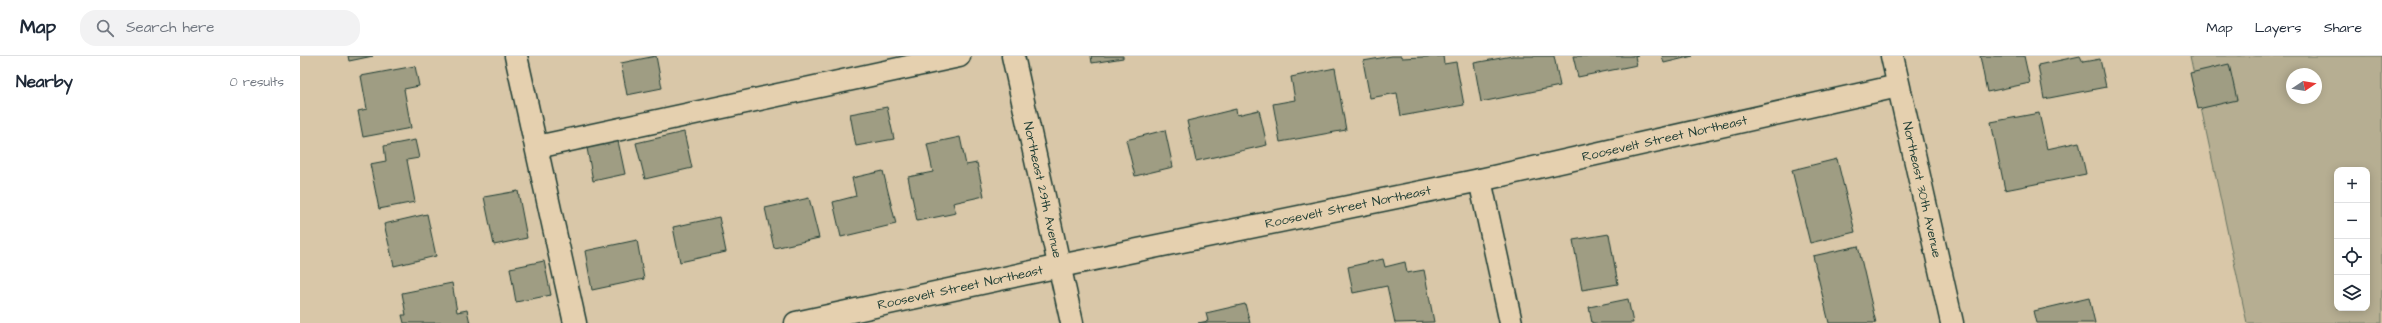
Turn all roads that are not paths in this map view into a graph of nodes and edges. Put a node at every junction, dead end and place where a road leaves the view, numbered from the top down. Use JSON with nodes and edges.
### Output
{"nodes":[{"id":1,"x":516,"y":56,"type":"edge"},
{"id":2,"x":959,"y":56,"type":"edge"},
{"id":3,"x":1013,"y":56,"type":"edge"},
{"id":4,"x":1892,"y":56,"type":"edge"},
{"id":5,"x":1898,"y":86,"type":"junction"},
{"id":6,"x":538,"y":147,"type":"junction"},
{"id":7,"x":1480,"y":180,"type":"junction"},
{"id":8,"x":1060,"y":266,"type":"junction"},
{"id":9,"x":808,"y":322,"type":"edge"},
{"id":10,"x":574,"y":323,"type":"edge"},
{"id":11,"x":1072,"y":323,"type":"edge"},
{"id":12,"x":1511,"y":323,"type":"edge"},
{"id":13,"x":1952,"y":323,"type":"edge"}],
"edges":[{"from":1,"to":6,"type":"street"},
{"from":2,"to":6,"type":"street"},
{"from":3,"to":8,"type":"street","name":"Northeast 29th Avenue"},
{"from":4,"to":5,"type":"street","name":"Northeast 30th Avenue"},
{"from":5,"to":7,"type":"street","name":"Roosevelt Street Northeast"},
{"from":5,"to":13,"type":"street","name":"Northeast 30th Avenue"},
{"from":6,"to":10,"type":"street"},
{"from":7,"to":8,"type":"street","name":"Roosevelt Street Northeast"},
{"from":7,"to":12,"type":"street"},
{"from":8,"to":9,"type":"street","name":"Roosevelt Street Northeast"},
{"from":8,"to":11,"type":"street","name":"Northeast 29th Avenue"}]}
